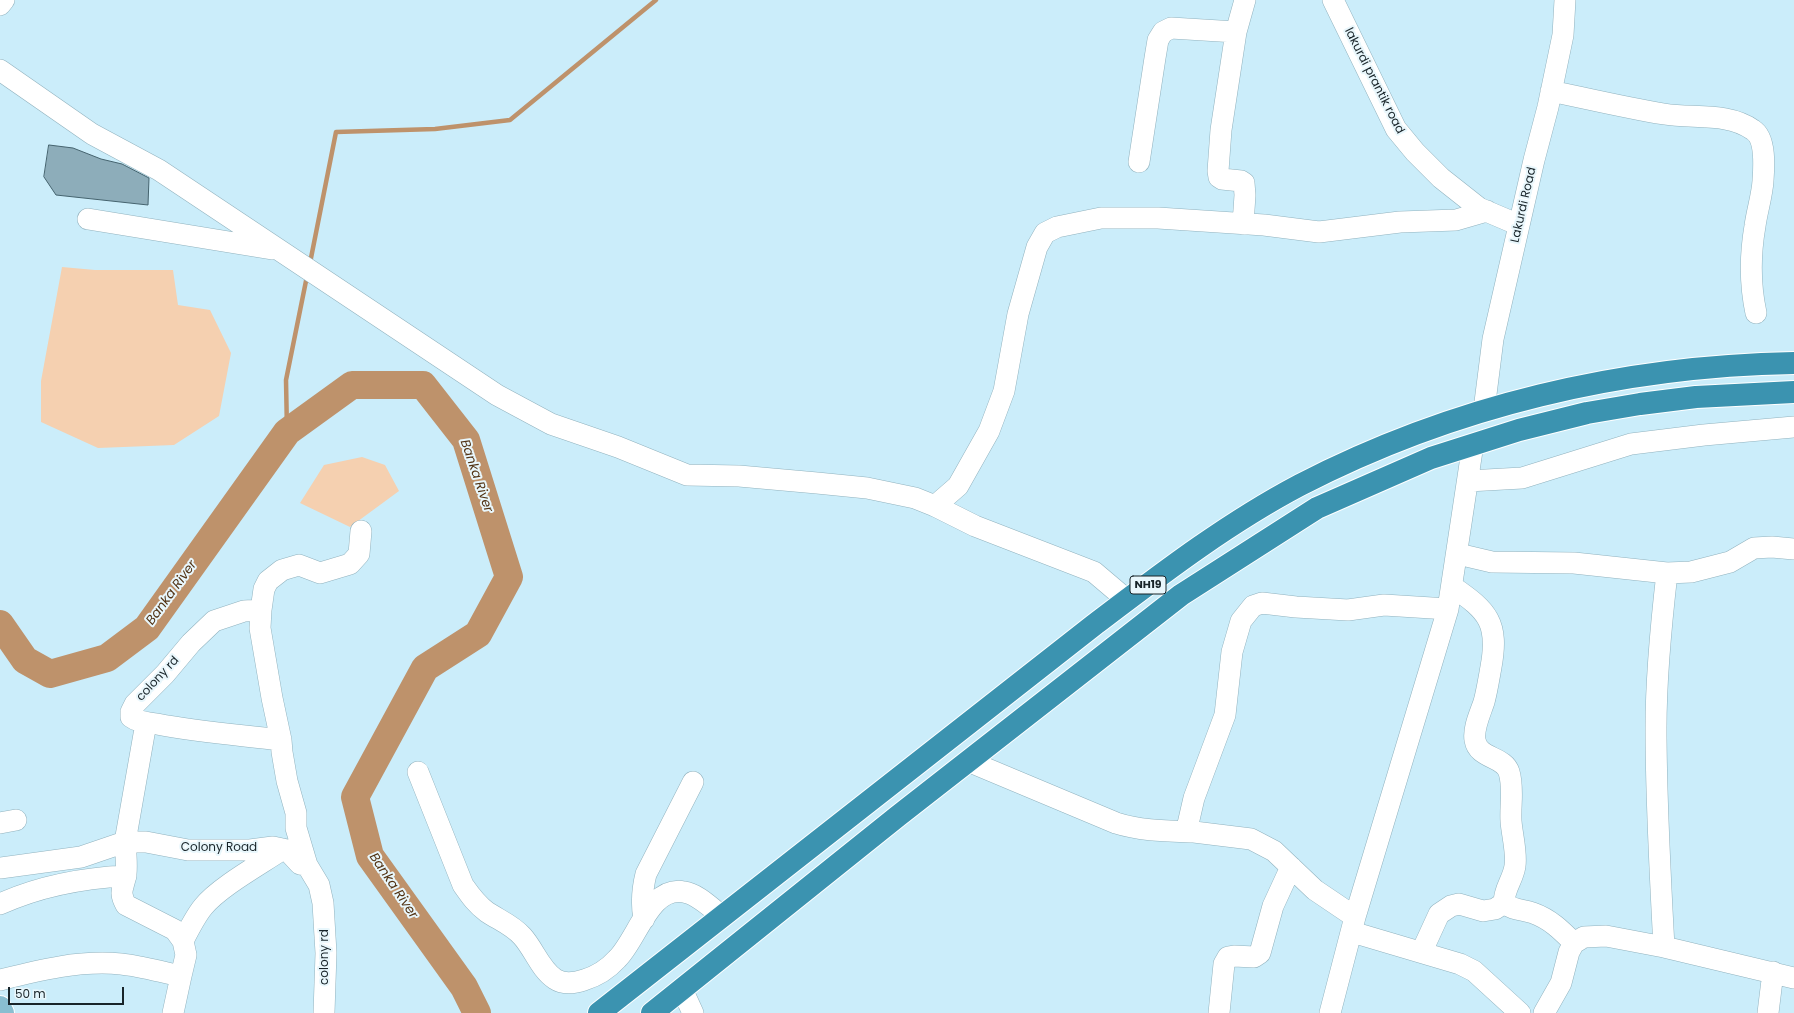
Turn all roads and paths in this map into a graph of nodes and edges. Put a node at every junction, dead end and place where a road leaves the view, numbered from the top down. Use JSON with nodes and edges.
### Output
{"nodes":[{"id":1,"x":4,"y":0,"type":"edge"},
{"id":2,"x":1245,"y":0,"type":"edge"},
{"id":3,"x":1333,"y":0,"type":"edge"},
{"id":4,"x":1565,"y":0,"type":"edge"},
{"id":5,"x":0,"y":5,"type":"edge"},
{"id":6,"x":1236,"y":32,"type":"junction"},
{"id":7,"x":0,"y":70,"type":"edge"},
{"id":8,"x":1551,"y":91,"type":"junction"},
{"id":9,"x":1139,"y":162,"type":"dead end"},
{"id":10,"x":1487,"y":211,"type":"junction"},
{"id":11,"x":88,"y":219,"type":"dead end"},
{"id":12,"x":1243,"y":224,"type":"junction"},
{"id":13,"x":1519,"y":224,"type":"junction"},
{"id":14,"x":278,"y":250,"type":"junction"},
{"id":15,"x":1756,"y":313,"type":"dead end"},
{"id":16,"x":1794,"y":363,"type":"edge"},
{"id":17,"x":1794,"y":392,"type":"edge"},
{"id":18,"x":1484,"y":410,"type":"junction"},
{"id":19,"x":1794,"y":427,"type":"edge"},
{"id":20,"x":1473,"y":444,"type":"junction"},
{"id":21,"x":1468,"y":481,"type":"junction"},
{"id":22,"x":935,"y":506,"type":"junction"},
{"id":23,"x":361,"y":531,"type":"dead end"},
{"id":24,"x":1794,"y":549,"type":"edge"},
{"id":25,"x":1458,"y":554,"type":"junction"},
{"id":26,"x":1667,"y":574,"type":"junction"},
{"id":27,"x":1453,"y":587,"type":"junction"},
{"id":28,"x":1127,"y":600,"type":"junction"},
{"id":29,"x":1448,"y":609,"type":"junction"},
{"id":30,"x":261,"y":610,"type":"junction"},
{"id":31,"x":146,"y":723,"type":"junction"},
{"id":32,"x":281,"y":740,"type":"junction"},
{"id":33,"x":968,"y":761,"type":"junction"},
{"id":34,"x":418,"y":772,"type":"dead end"},
{"id":35,"x":693,"y":782,"type":"dead end"},
{"id":36,"x":1194,"y":832,"type":"junction"},
{"id":37,"x":125,"y":842,"type":"junction"},
{"id":38,"x":283,"y":849,"type":"junction"},
{"id":39,"x":307,"y":865,"type":"junction"},
{"id":40,"x":1291,"y":867,"type":"junction"},
{"id":41,"x":0,"y":868,"type":"edge"},
{"id":42,"x":126,"y":876,"type":"junction"},
{"id":43,"x":1504,"y":903,"type":"junction"},
{"id":44,"x":0,"y":904,"type":"edge"},
{"id":45,"x":722,"y":916,"type":"junction"},
{"id":46,"x":644,"y":919,"type":"junction"},
{"id":47,"x":1354,"y":925,"type":"junction"},
{"id":48,"x":183,"y":941,"type":"junction"},
{"id":49,"x":1574,"y":942,"type":"junction"},
{"id":50,"x":1664,"y":947,"type":"junction"},
{"id":51,"x":1422,"y":951,"type":"junction"},
{"id":52,"x":1773,"y":972,"type":"junction"},
{"id":53,"x":181,"y":976,"type":"junction"},
{"id":54,"x":1794,"y":978,"type":"edge"},
{"id":55,"x":0,"y":980,"type":"edge"},
{"id":56,"x":682,"y":989,"type":"junction"},
{"id":57,"x":0,"y":1007,"type":"edge"},
{"id":58,"x":3,"y":1013,"type":"edge"},
{"id":59,"x":173,"y":1013,"type":"edge"},
{"id":60,"x":324,"y":1013,"type":"edge"},
{"id":61,"x":599,"y":1013,"type":"edge"},
{"id":62,"x":652,"y":1013,"type":"edge"},
{"id":63,"x":693,"y":1013,"type":"edge"},
{"id":64,"x":1219,"y":1013,"type":"edge"},
{"id":65,"x":1330,"y":1013,"type":"edge"},
{"id":66,"x":1520,"y":1013,"type":"edge"},
{"id":67,"x":1544,"y":1013,"type":"edge"},
{"id":68,"x":1768,"y":1013,"type":"edge"}],
"edges":[{"from":1,"to":5,"type":"street"},
{"from":2,"to":6,"type":"street"},
{"from":3,"to":10,"type":"street","name":"lakurdi prantik road"},
{"from":4,"to":8,"type":"street","name":"Lakurdi Road"},
{"from":6,"to":9,"type":"street"},
{"from":6,"to":12,"type":"street"},
{"from":7,"to":14,"type":"street"},
{"from":8,"to":13,"type":"street","name":"Lakurdi Road"},
{"from":8,"to":15,"type":"street"},
{"from":10,"to":12,"type":"street"},
{"from":10,"to":13,"type":"street","name":"lakurdi prantik road"},
{"from":11,"to":14,"type":"street"},
{"from":12,"to":22,"type":"street"},
{"from":13,"to":18,"type":"street","name":"Lakurdi Road"},
{"from":14,"to":22,"type":"street"},
{"from":16,"to":18,"type":"highway","number":"NH19"},
{"from":17,"to":20,"type":"highway","number":"NH19"},
{"from":18,"to":28,"type":"highway","number":"NH19"},
{"from":19,"to":21,"type":"street"},
{"from":20,"to":21,"type":"street"},
{"from":20,"to":33,"type":"highway","number":"NH19"},
{"from":21,"to":25,"type":"street"},
{"from":22,"to":28,"type":"street"},
{"from":23,"to":30,"type":"street","name":"colony rd"},
{"from":24,"to":26,"type":"street"},
{"from":25,"to":26,"type":"street"},
{"from":25,"to":27,"type":"street"},
{"from":26,"to":50,"type":"street"},
{"from":27,"to":29,"type":"street"},
{"from":27,"to":43,"type":"street"},
{"from":28,"to":45,"type":"highway","number":"NH19"},
{"from":29,"to":36,"type":"street"},
{"from":29,"to":47,"type":"street"},
{"from":30,"to":31,"type":"street","name":"colony rd"},
{"from":30,"to":32,"type":"street","name":"colony rd"},
{"from":31,"to":32,"type":"street","name":"colony rd"},
{"from":31,"to":37,"type":"street"},
{"from":32,"to":39,"type":"street","name":"colony rd"},
{"from":33,"to":36,"type":"street"},
{"from":33,"to":56,"type":"highway","number":"NH19"},
{"from":34,"to":46,"type":"street"},
{"from":35,"to":46,"type":"street"},
{"from":36,"to":40,"type":"street"},
{"from":37,"to":38,"type":"street","name":"Colony Road"},
{"from":37,"to":41,"type":"street","name":"Colony Road"},
{"from":37,"to":42,"type":"street"},
{"from":38,"to":39,"type":"street"},
{"from":38,"to":48,"type":"street"},
{"from":39,"to":60,"type":"street","name":"colony rd"},
{"from":40,"to":47,"type":"street"},
{"from":40,"to":64,"type":"street"},
{"from":42,"to":44,"type":"street"},
{"from":42,"to":48,"type":"street"},
{"from":43,"to":49,"type":"street"},
{"from":43,"to":51,"type":"street"},
{"from":45,"to":46,"type":"street"},
{"from":45,"to":61,"type":"highway","number":"NH19"},
{"from":47,"to":51,"type":"street"},
{"from":47,"to":65,"type":"street"},
{"from":48,"to":53,"type":"street"},
{"from":49,"to":50,"type":"street"},
{"from":49,"to":67,"type":"street"},
{"from":50,"to":52,"type":"street"},
{"from":51,"to":66,"type":"street"},
{"from":52,"to":54,"type":"street"},
{"from":52,"to":68,"type":"street"},
{"from":53,"to":55,"type":"street"},
{"from":53,"to":59,"type":"street"},
{"from":56,"to":62,"type":"highway","number":"NH19"},
{"from":56,"to":63,"type":"street"},
{"from":57,"to":58,"type":"main road"}]}
